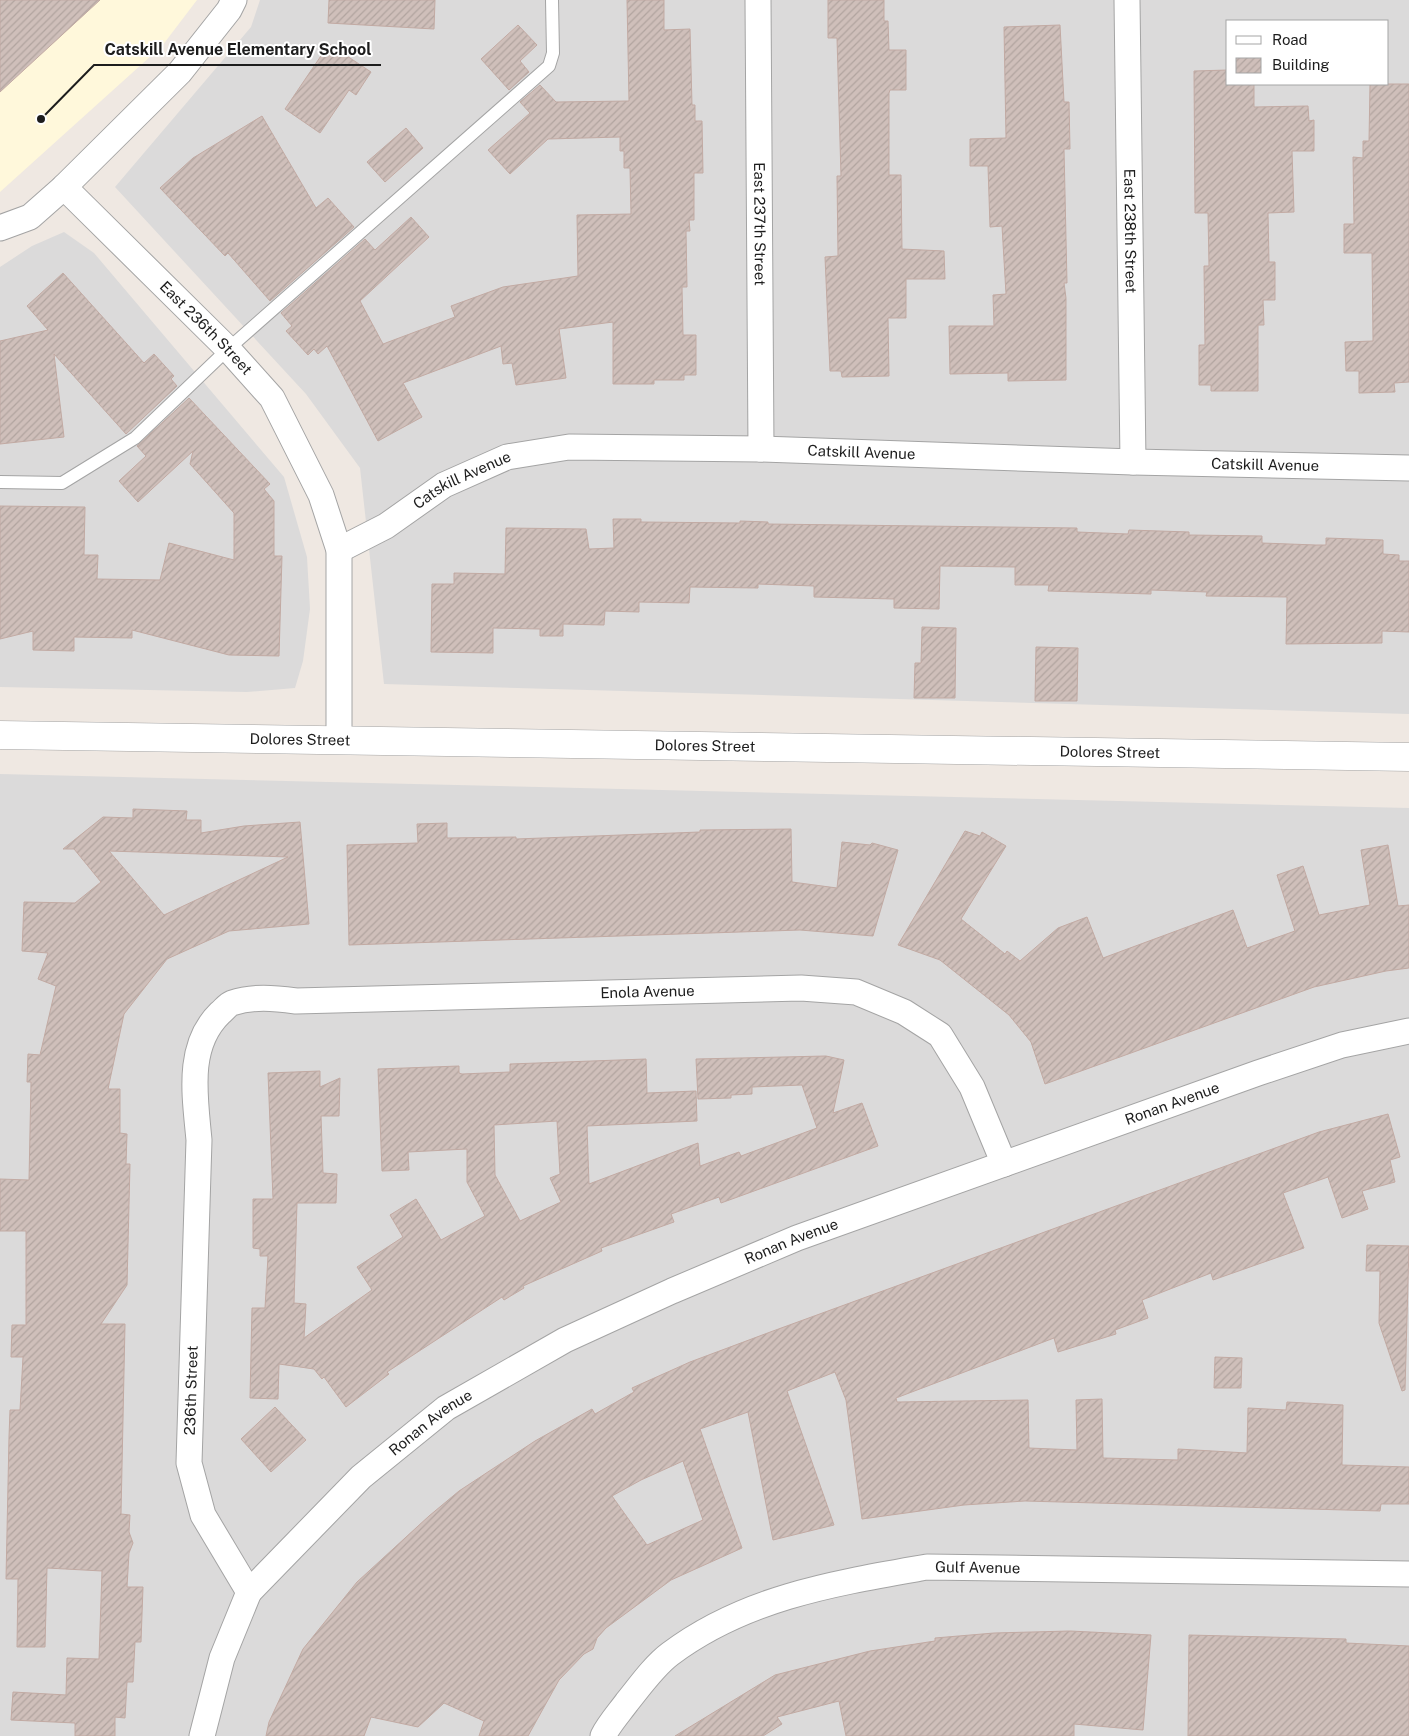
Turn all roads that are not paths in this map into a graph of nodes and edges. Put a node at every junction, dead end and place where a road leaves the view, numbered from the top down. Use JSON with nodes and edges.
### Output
{"nodes":[{"id":1,"x":234,"y":0,"type":"edge"},
{"id":2,"x":552,"y":0,"type":"edge"},
{"id":3,"x":758,"y":0,"type":"edge"},
{"id":4,"x":1127,"y":0,"type":"edge"},
{"id":5,"x":64,"y":187,"type":"junction"},
{"id":6,"x":0,"y":228,"type":"edge"},
{"id":7,"x":228,"y":348,"type":"junction"},
{"id":8,"x":761,"y":449,"type":"junction"},
{"id":9,"x":1133,"y":462,"type":"junction"},
{"id":10,"x":1409,"y":468,"type":"edge"},
{"id":11,"x":0,"y":482,"type":"edge"},
{"id":12,"x":339,"y":550,"type":"junction"},
{"id":13,"x":0,"y":735,"type":"edge"},
{"id":14,"x":340,"y":740,"type":"junction"},
{"id":15,"x":1409,"y":757,"type":"edge"},
{"id":16,"x":208,"y":1025,"type":"joint"},
{"id":17,"x":1409,"y":1032,"type":"edge"},
{"id":18,"x":1004,"y":1164,"type":"junction"},
{"id":19,"x":1409,"y":1574,"type":"edge"},
{"id":20,"x":249,"y":1592,"type":"junction"},
{"id":21,"x":202,"y":1736,"type":"edge"},
{"id":22,"x":603,"y":1736,"type":"edge"}],
"edges":[{"from":1,"to":5,"type":"street"},
{"from":2,"to":7,"type":"lane"},
{"from":3,"to":8,"type":"street","name":"East 237th Street"},
{"from":4,"to":9,"type":"street","name":"East 238th Street"},
{"from":5,"to":6,"type":"street"},
{"from":5,"to":7,"type":"street","name":"East 236th Street"},
{"from":7,"to":11,"type":"lane"},
{"from":7,"to":12,"type":"street","name":"East 236th Street"},
{"from":8,"to":9,"type":"street","name":"Catskill Avenue"},
{"from":8,"to":12,"type":"street","name":"Catskill Avenue"},
{"from":9,"to":10,"type":"street","name":"Catskill Avenue"},
{"from":12,"to":14,"type":"street","name":"East 236th Street"},
{"from":13,"to":14,"type":"street","name":"Dolores Street"},
{"from":14,"to":15,"type":"street","name":"Dolores Street"},
{"from":16,"to":18,"type":"street","name":"Enola Avenue"},
{"from":16,"to":20,"type":"street","name":"236th Street"},
{"from":17,"to":18,"type":"street","name":"Ronan Avenue"},
{"from":18,"to":20,"type":"street","name":"Ronan Avenue"},
{"from":19,"to":22,"type":"street","name":"Gulf Avenue"},
{"from":20,"to":21,"type":"street"}]}
